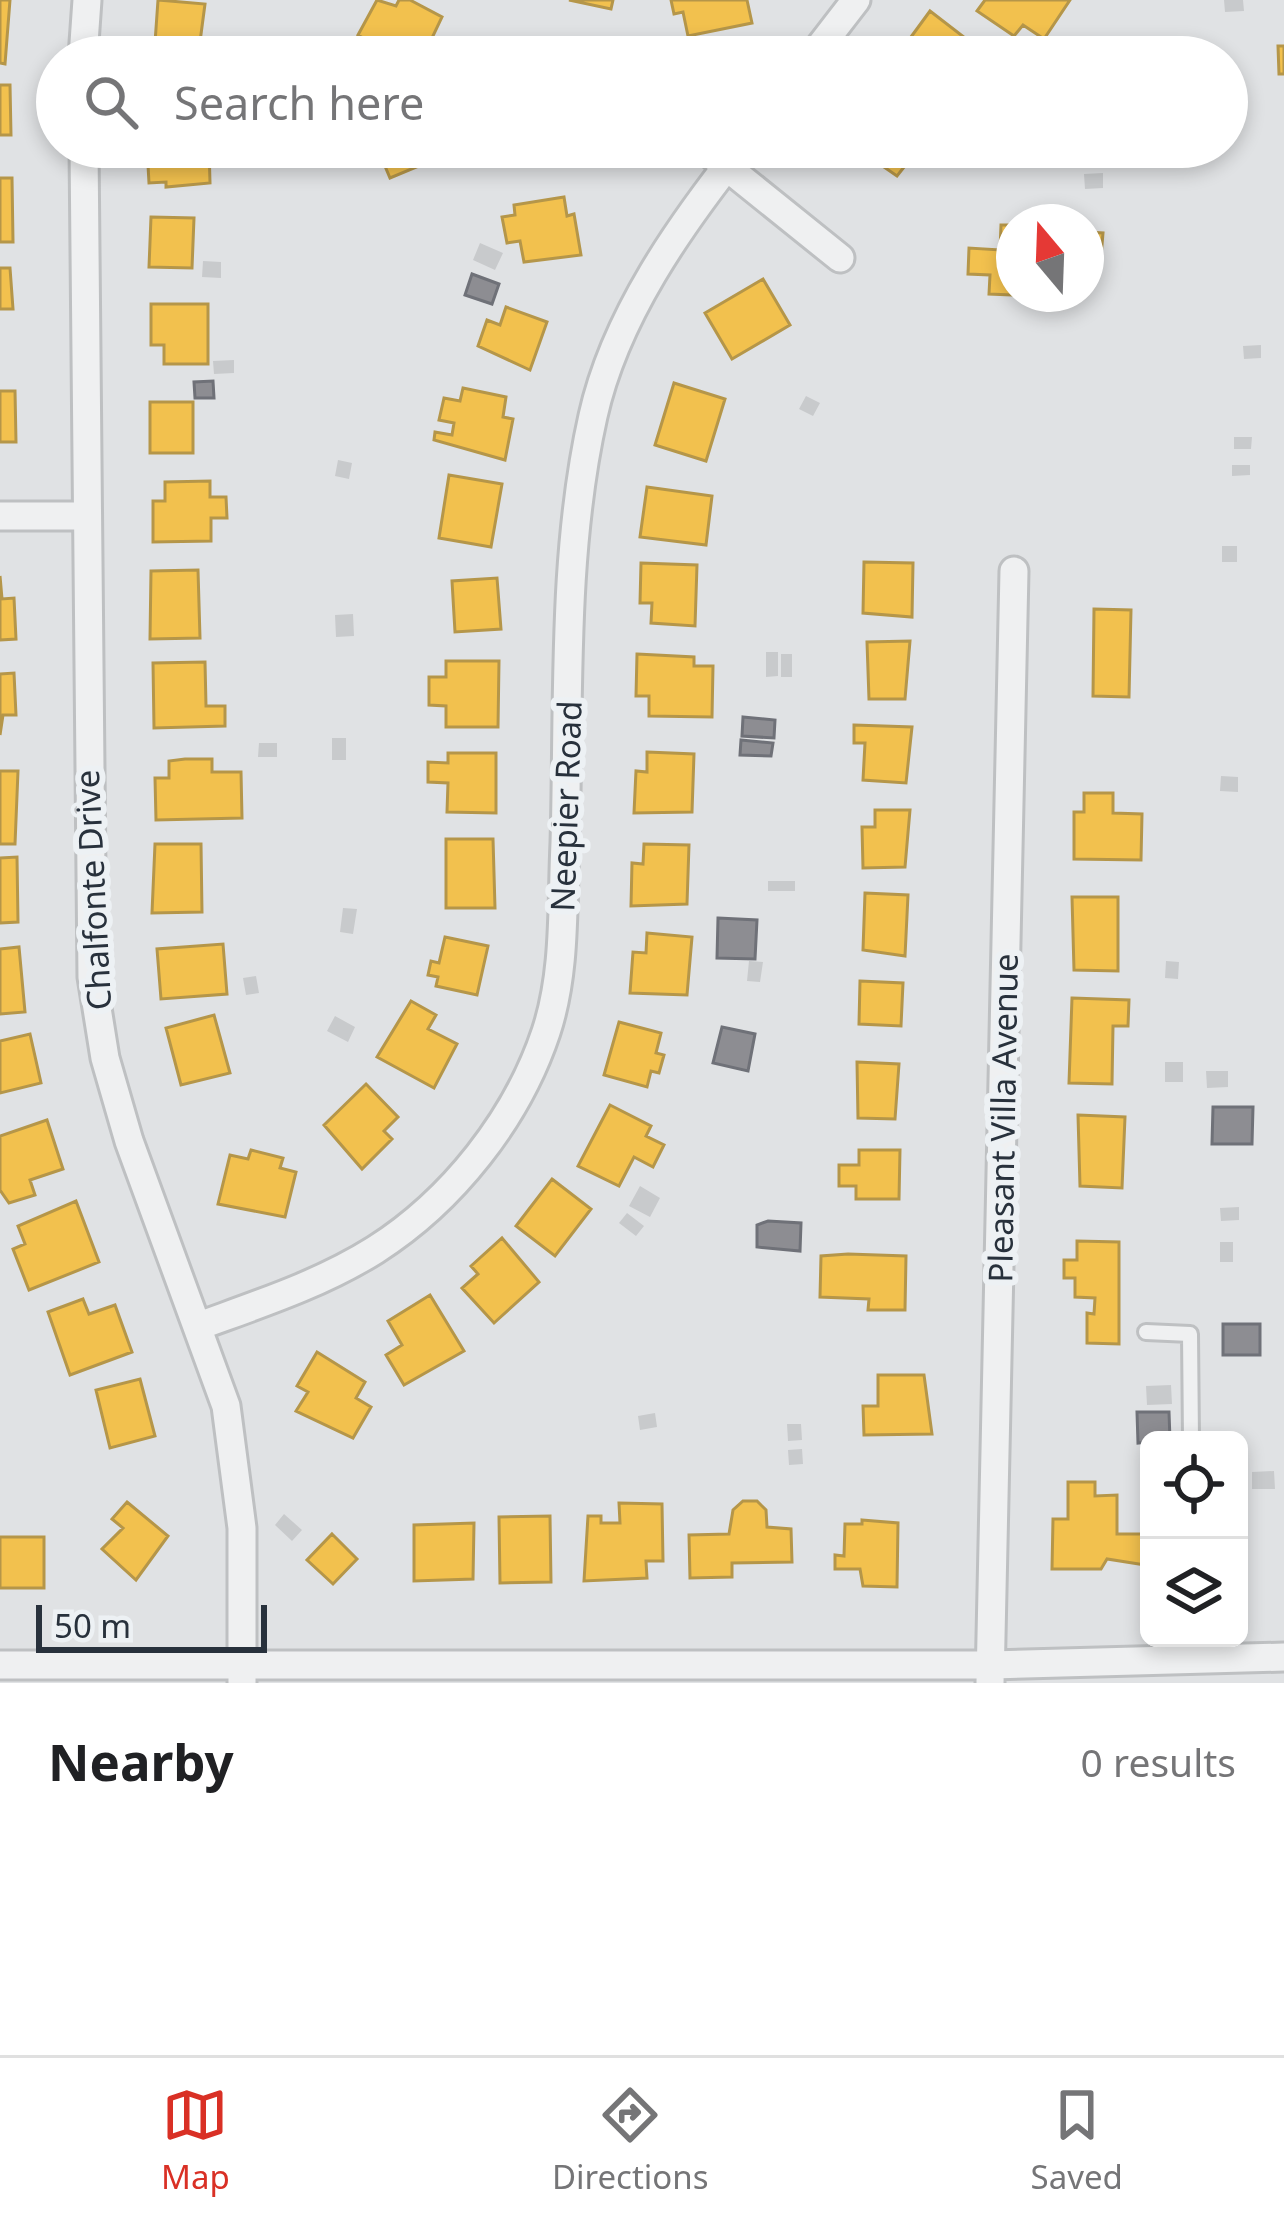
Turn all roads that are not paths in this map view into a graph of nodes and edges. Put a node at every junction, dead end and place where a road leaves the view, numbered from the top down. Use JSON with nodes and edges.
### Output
{"nodes":[{"id":1,"x":87,"y":0,"type":"edge"},
{"id":2,"x":856,"y":0,"type":"edge"},
{"id":3,"x":84,"y":36,"type":"edge"},
{"id":4,"x":828,"y":36,"type":"edge"},
{"id":5,"x":84,"y":168,"type":"edge"},
{"id":6,"x":727,"y":168,"type":"edge"},
{"id":7,"x":747,"y":168,"type":"edge"},
{"id":8,"x":840,"y":258,"type":"dead end"},
{"id":9,"x":0,"y":516,"type":"edge"},
{"id":10,"x":86,"y":516,"type":"junction"},
{"id":11,"x":1015,"y":571,"type":"dead end"},
{"id":12,"x":199,"y":1326,"type":"junction"},
{"id":13,"x":1146,"y":1331,"type":"dead end"},
{"id":14,"x":1191,"y":1431,"type":"edge"},
{"id":15,"x":1192,"y":1649,"type":"edge"},
{"id":16,"x":1284,"y":1657,"type":"edge"},
{"id":17,"x":0,"y":1664,"type":"edge"},
{"id":18,"x":241,"y":1673,"type":"edge"},
{"id":19,"x":991,"y":1674,"type":"edge"}],
"edges":[{"from":1,"to":3,"type":"street"},
{"from":2,"to":4,"type":"street"},
{"from":5,"to":10,"type":"street","name":"Chalfonte Drive"},
{"from":6,"to":12,"type":"street","name":"Neepier Road"},
{"from":7,"to":8,"type":"street"},
{"from":9,"to":10,"type":"street"},
{"from":10,"to":12,"type":"street","name":"Chalfonte Drive"},
{"from":11,"to":19,"type":"street","name":"Pleasant Villa Avenue"},
{"from":12,"to":18,"type":"street","name":"Chalfonte Drive"},
{"from":13,"to":14,"type":"lane"},
{"from":15,"to":16,"type":"street"},
{"from":15,"to":19,"type":"street"},
{"from":17,"to":18,"type":"street"},
{"from":18,"to":19,"type":"street"}]}
